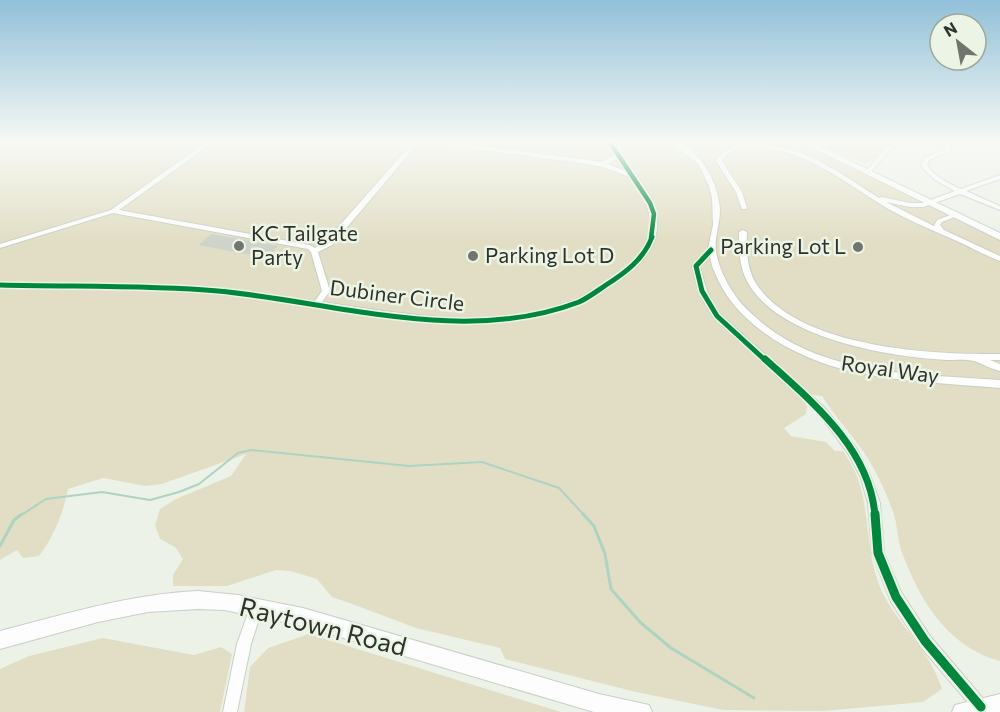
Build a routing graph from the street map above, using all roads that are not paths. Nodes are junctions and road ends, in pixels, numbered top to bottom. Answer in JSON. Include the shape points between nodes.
{"nodes":[{"id":1,"x":165,"y":174,"type":"edge"},
{"id":2,"x":388,"y":174,"type":"edge"},
{"id":3,"x":628,"y":174,"type":"edge"},
{"id":4,"x":633,"y":174,"type":"edge"},
{"id":5,"x":707,"y":174,"type":"edge"},
{"id":6,"x":717,"y":174,"type":"edge"},
{"id":7,"x":728,"y":174,"type":"edge"},
{"id":8,"x":836,"y":174,"type":"edge"},
{"id":9,"x":873,"y":174,"type":"edge"},
{"id":10,"x":932,"y":174,"type":"edge"},
{"id":11,"x":635,"y":177,"type":"junction"},
{"id":12,"x":1000,"y":177,"type":"edge"},
{"id":13,"x":715,"y":187,"type":"junction"},
{"id":14,"x":963,"y":191,"type":"junction"},
{"id":15,"x":872,"y":196,"type":"junction"},
{"id":16,"x":931,"y":203,"type":"junction"},
{"id":17,"x":744,"y":208,"type":"dead end"},
{"id":18,"x":1000,"y":208,"type":"edge"},
{"id":19,"x":113,"y":211,"type":"junction"},
{"id":20,"x":955,"y":215,"type":"junction"},
{"id":21,"x":941,"y":231,"type":"junction"},
{"id":22,"x":743,"y":232,"type":"dead end"},
{"id":23,"x":1000,"y":237,"type":"edge"},
{"id":24,"x":0,"y":246,"type":"edge"},
{"id":25,"x":711,"y":250,"type":"junction"},
{"id":26,"x":314,"y":251,"type":"junction"},
{"id":27,"x":1000,"y":259,"type":"edge"},
{"id":28,"x":0,"y":285,"type":"edge"},
{"id":29,"x":318,"y":302,"type":"junction"},
{"id":30,"x":1000,"y":357,"type":"edge"},
{"id":31,"x":975,"y":358,"type":"junction"},
{"id":32,"x":1000,"y":368,"type":"edge"},
{"id":33,"x":1000,"y":384,"type":"edge"},
{"id":34,"x":257,"y":607,"type":"junction"},
{"id":35,"x":0,"y":640,"type":"edge"},
{"id":36,"x":991,"y":705,"type":"edge"},
{"id":37,"x":230,"y":712,"type":"edge"},
{"id":38,"x":642,"y":712,"type":"edge"},
{"id":39,"x":962,"y":712,"type":"edge"}],
"edges":[{"from":1,"to":19,"type":"street"},
{"from":2,"to":26,"type":"street","via":[[329,243]]},
{"from":3,"to":11,"type":"street"},
{"from":4,"to":11,"type":"street","name":"Dubiner Circle"},
{"from":5,"to":13,"type":"street"},
{"from":6,"to":13,"type":"street","name":"Royal Way"},
{"from":7,"to":17,"type":"street"},
{"from":8,"to":15,"type":"street"},
{"from":9,"to":16,"type":"main road"},
{"from":10,"to":14,"type":"street"},
{"from":11,"to":29,"type":"street","name":"Dubiner Circle","via":[[653,211],[650,241],[642,256],[619,278],[579,301],[527,316],[467,322]]},
{"from":12,"to":14,"type":"street"},
{"from":13,"to":25,"type":"street","name":"Royal Way","via":[[718,205]]},
{"from":14,"to":16,"type":"street"},
{"from":14,"to":18,"type":"street"},
{"from":15,"to":16,"type":"street","via":[[910,205]]},
{"from":15,"to":21,"type":"street"},
{"from":16,"to":20,"type":"main road"},
{"from":19,"to":24,"type":"street"},
{"from":19,"to":26,"type":"street","via":[[310,247]]},
{"from":20,"to":21,"type":"street","via":[[939,221]]},
{"from":20,"to":23,"type":"main road"},
{"from":21,"to":27,"type":"street"},
{"from":22,"to":31,"type":"street","via":[[744,258],[755,288],[771,306],[796,322],[856,343]]},
{"from":25,"to":33,"type":"street","name":"Royal Way","via":[[724,285],[736,303],[751,319],[798,349],[853,369]]},
{"from":25,"to":36,"type":"street","via":[[696,266],[707,303],[839,431],[866,478],[874,503],[878,553],[896,597],[920,635]]},
{"from":26,"to":29,"type":"street","via":[[326,291]]},
{"from":28,"to":29,"type":"street","name":"Dubiner Circle","via":[[220,291]]},
{"from":30,"to":31,"type":"street"},
{"from":31,"to":32,"type":"street"},
{"from":34,"to":35,"type":"main road","name":"Raytown Road","via":[[201,600],[159,602],[124,607]]},
{"from":34,"to":37,"type":"street","via":[[244,644]]},
{"from":34,"to":38,"type":"main road","name":"Raytown Road","via":[[600,704]]},
{"from":36,"to":39,"type":"main road"}]}
